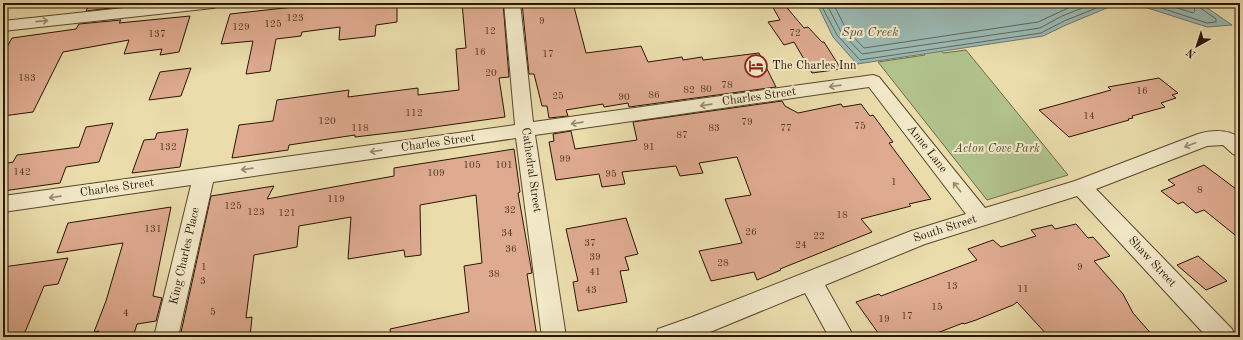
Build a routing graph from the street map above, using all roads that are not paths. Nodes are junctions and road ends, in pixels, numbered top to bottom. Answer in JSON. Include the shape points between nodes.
{"nodes":[{"id":1,"x":213,"y":3,"type":"edge"},
{"id":2,"x":512,"y":3,"type":"edge"},
{"id":3,"x":3,"y":26,"type":"edge"},
{"id":4,"x":873,"y":81,"type":"joint"},
{"id":5,"x":525,"y":130,"type":"junction"},
{"id":6,"x":1234,"y":144,"type":"edge"},
{"id":7,"x":204,"y":175,"type":"junction"},
{"id":8,"x":1081,"y":188,"type":"junction"},
{"id":9,"x":3,"y":204,"type":"edge"},
{"id":10,"x":981,"y":218,"type":"junction"},
{"id":11,"x":810,"y":280,"type":"junction"},
{"id":12,"x":166,"y":337,"type":"edge"},
{"id":13,"x":554,"y":337,"type":"edge"},
{"id":14,"x":667,"y":337,"type":"edge"},
{"id":15,"x":842,"y":337,"type":"edge"},
{"id":16,"x":1223,"y":337,"type":"edge"}],
"edges":[{"from":3,"to":1,"type":"street","one_way":true},
{"from":2,"to":5,"type":"street","name":"Cathedral Street"},
{"from":4,"to":5,"type":"street","name":"Charles Street","one_way":true},
{"from":10,"to":4,"type":"street","name":"Anne Lane","one_way":true},
{"from":5,"to":7,"type":"street","name":"Charles Street","one_way":true},
{"from":5,"to":13,"type":"street","name":"Cathedral Street"},
{"from":6,"to":8,"type":"street","name":"South Street","one_way":true,"via":[[1205,139]]},
{"from":7,"to":9,"type":"street","name":"Charles Street","one_way":true},
{"from":7,"to":12,"type":"street","name":"King Charles Place"},
{"from":8,"to":10,"type":"street","name":"South Street"},
{"from":8,"to":16,"type":"street","name":"Shaw Street"},
{"from":10,"to":11,"type":"street","name":"South Street","via":[[919,236]]},
{"from":11,"to":14,"type":"street","name":"South Street"},
{"from":11,"to":15,"type":"street"}]}
